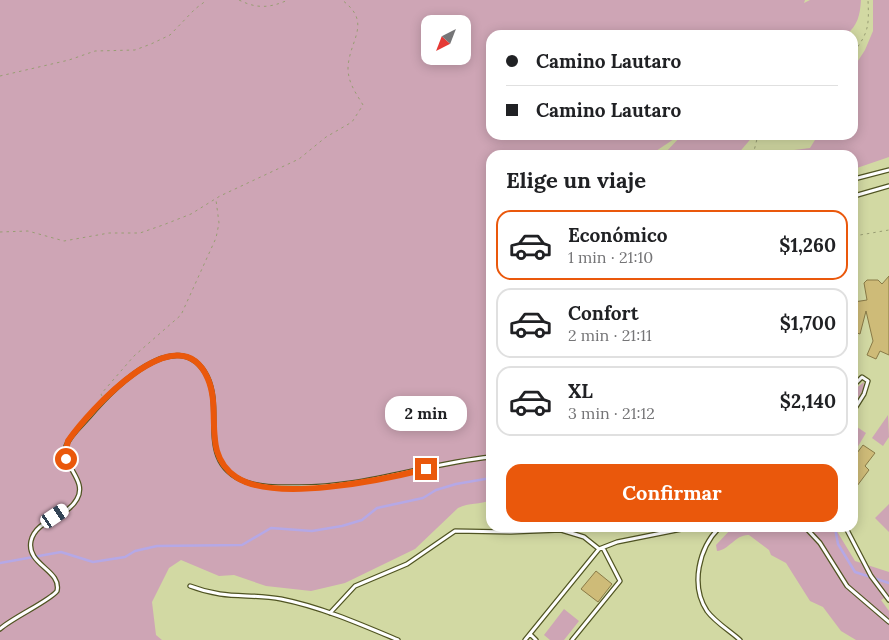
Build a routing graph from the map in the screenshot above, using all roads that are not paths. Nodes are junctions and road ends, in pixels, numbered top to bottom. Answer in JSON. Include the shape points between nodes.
{"nodes":[{"id":1,"x":889,"y":170,"type":"edge"},
{"id":2,"x":858,"y":178,"type":"edge"},
{"id":3,"x":889,"y":186,"type":"edge"},
{"id":4,"x":858,"y":195,"type":"edge"},
{"id":5,"x":858,"y":380,"type":"edge"},
{"id":6,"x":858,"y":404,"type":"edge"},
{"id":7,"x":486,"y":458,"type":"edge"},
{"id":8,"x":486,"y":531,"type":"edge"},
{"id":9,"x":568,"y":532,"type":"edge"},
{"id":10,"x":667,"y":532,"type":"edge"},
{"id":11,"x":716,"y":532,"type":"edge"},
{"id":12,"x":810,"y":532,"type":"edge"},
{"id":13,"x":848,"y":532,"type":"edge"},
{"id":14,"x":601,"y":549,"type":"junction"},
{"id":15,"x":190,"y":586,"type":"dead end"},
{"id":16,"x":889,"y":600,"type":"edge"},
{"id":17,"x":330,"y":613,"type":"junction"},
{"id":18,"x":889,"y":622,"type":"edge"},
{"id":19,"x":0,"y":629,"type":"edge"},
{"id":20,"x":530,"y":634,"type":"junction"},
{"id":21,"x":398,"y":640,"type":"edge"},
{"id":22,"x":525,"y":640,"type":"edge"},
{"id":23,"x":536,"y":640,"type":"edge"},
{"id":24,"x":572,"y":640,"type":"edge"},
{"id":25,"x":740,"y":640,"type":"edge"}],
"edges":[{"from":1,"to":2,"type":"lane"},
{"from":3,"to":4,"type":"lane"},
{"from":5,"to":6,"type":"lane","via":[[861,377],[868,380]]},
{"from":7,"to":19,"type":"lane","via":[[343,486],[257,485],[234,475],[215,451],[213,404],[204,371],[191,360],[175,356],[157,360],[129,376],[103,400],[67,446],[66,459],[79,487],[77,499],[38,529],[31,541],[32,556],[56,579],[57,591]]},
{"from":8,"to":17,"type":"lane","via":[[456,530],[407,564],[355,586]]},
{"from":9,"to":14,"type":"lane","via":[[584,537]]},
{"from":10,"to":14,"type":"lane","via":[[617,542]]},
{"from":11,"to":25,"type":"lane","via":[[701,556],[700,590],[707,611]]},
{"from":12,"to":18,"type":"lane","via":[[847,586]]},
{"from":13,"to":16,"type":"lane","via":[[871,576]]},
{"from":14,"to":20,"type":"lane"},
{"from":14,"to":24,"type":"lane","via":[[620,582]]},
{"from":15,"to":17,"type":"lane","via":[[222,596],[278,599]]},
{"from":17,"to":21,"type":"lane"},
{"from":20,"to":22,"type":"lane"},
{"from":20,"to":23,"type":"lane"}]}
